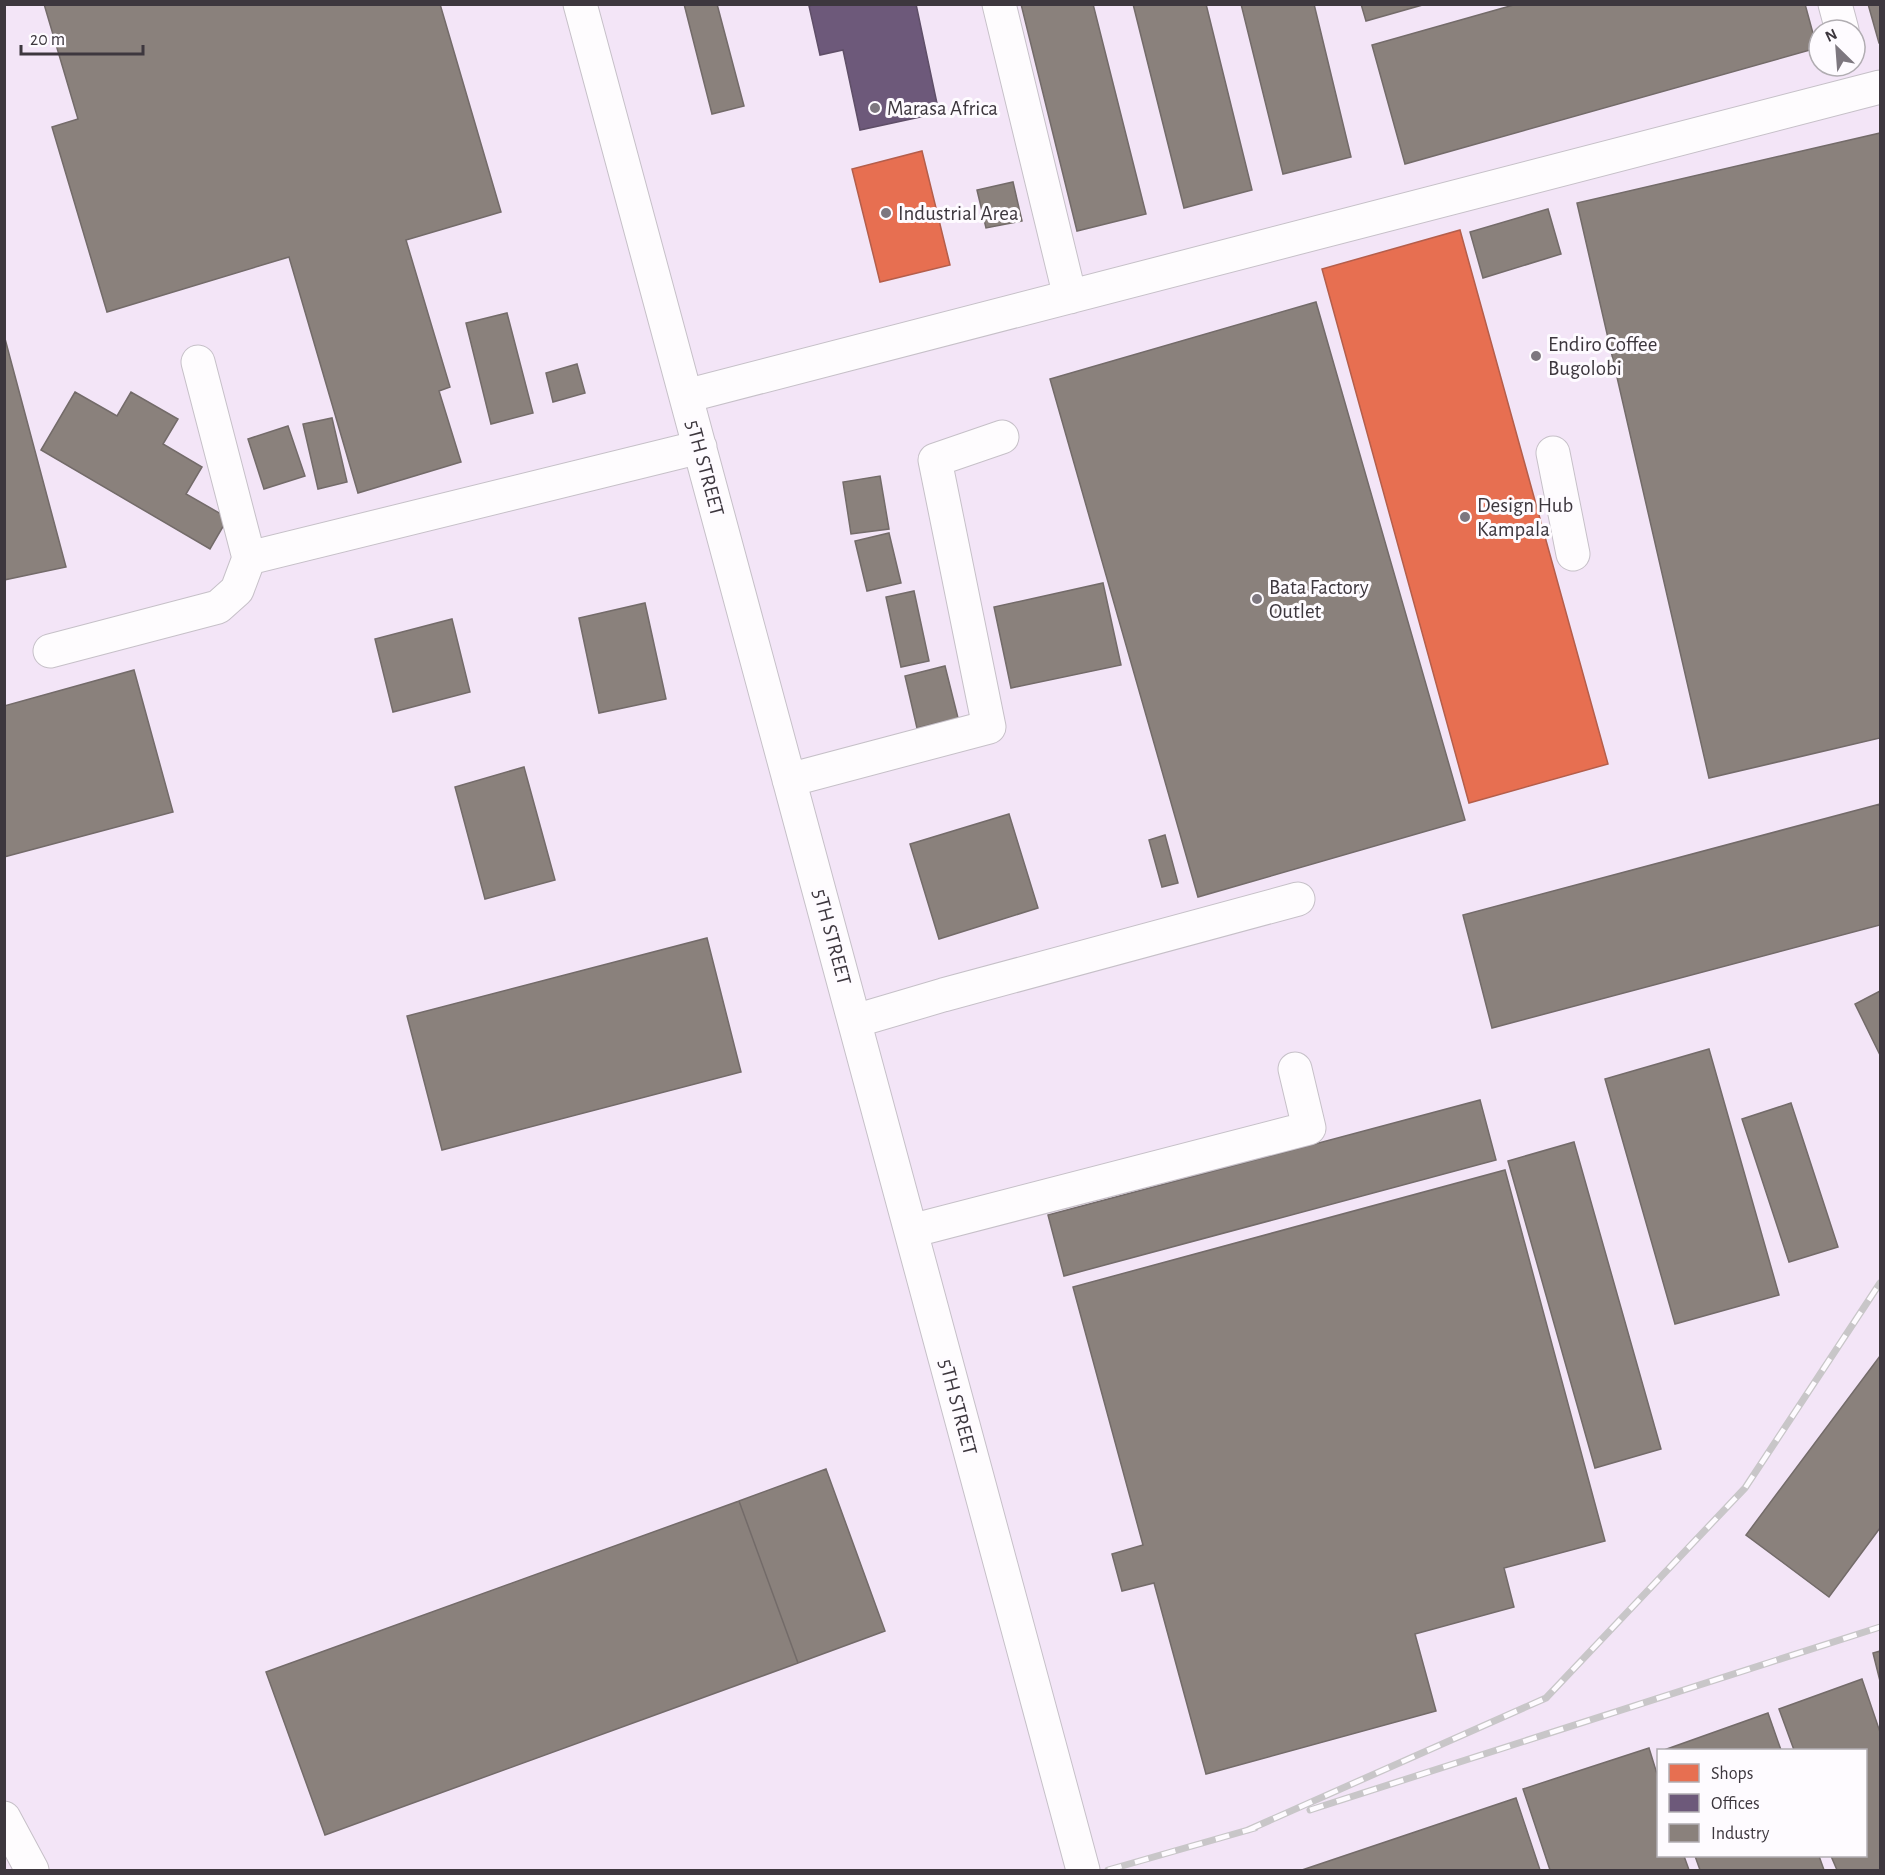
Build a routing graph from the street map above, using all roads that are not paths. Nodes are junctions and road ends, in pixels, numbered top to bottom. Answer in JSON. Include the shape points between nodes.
{"nodes":[{"id":1,"x":580,"y":4,"type":"edge"},
{"id":2,"x":999,"y":4,"type":"edge"},
{"id":3,"x":1864,"y":82,"type":"edge"},
{"id":4,"x":1070,"y":297,"type":"junction"},
{"id":5,"x":198,"y":362,"type":"dead end"},
{"id":6,"x":686,"y":396,"type":"junction"},
{"id":7,"x":1002,"y":436,"type":"dead end"},
{"id":8,"x":700,"y":447,"type":"junction"},
{"id":9,"x":1553,"y":453,"type":"dead end"},
{"id":10,"x":1572,"y":555,"type":"dead end"},
{"id":11,"x":249,"y":558,"type":"junction"},
{"id":12,"x":50,"y":651,"type":"dead end"},
{"id":13,"x":789,"y":780,"type":"junction"},
{"id":14,"x":1298,"y":899,"type":"dead end"},
{"id":15,"x":855,"y":1022,"type":"junction"},
{"id":16,"x":1295,"y":1069,"type":"dead end"},
{"id":17,"x":911,"y":1231,"type":"junction"},
{"id":18,"x":4,"y":1818,"type":"edge"},
{"id":19,"x":1078,"y":1869,"type":"edge"},
{"id":20,"x":32,"y":1870,"type":"edge"}],
"edges":[{"from":1,"to":6,"type":"street","name":"5TH STREET"},
{"from":2,"to":4,"type":"street"},
{"from":3,"to":4,"type":"street"},
{"from":4,"to":6,"type":"street"},
{"from":5,"to":11,"type":"street"},
{"from":6,"to":8,"type":"street","name":"5TH STREET"},
{"from":7,"to":13,"type":"street","via":[[936,459],[989,727]]},
{"from":8,"to":11,"type":"street"},
{"from":8,"to":13,"type":"street","name":"5TH STREET"},
{"from":9,"to":10,"type":"street"},
{"from":11,"to":12,"type":"street","via":[[237,590],[218,607]]},
{"from":13,"to":15,"type":"street","name":"5TH STREET"},
{"from":14,"to":15,"type":"street"},
{"from":15,"to":17,"type":"street","name":"5TH STREET"},
{"from":16,"to":17,"type":"street","via":[[1309,1128]]},
{"from":17,"to":19,"type":"street","name":"5TH STREET"},
{"from":18,"to":20,"type":"street"}]}
